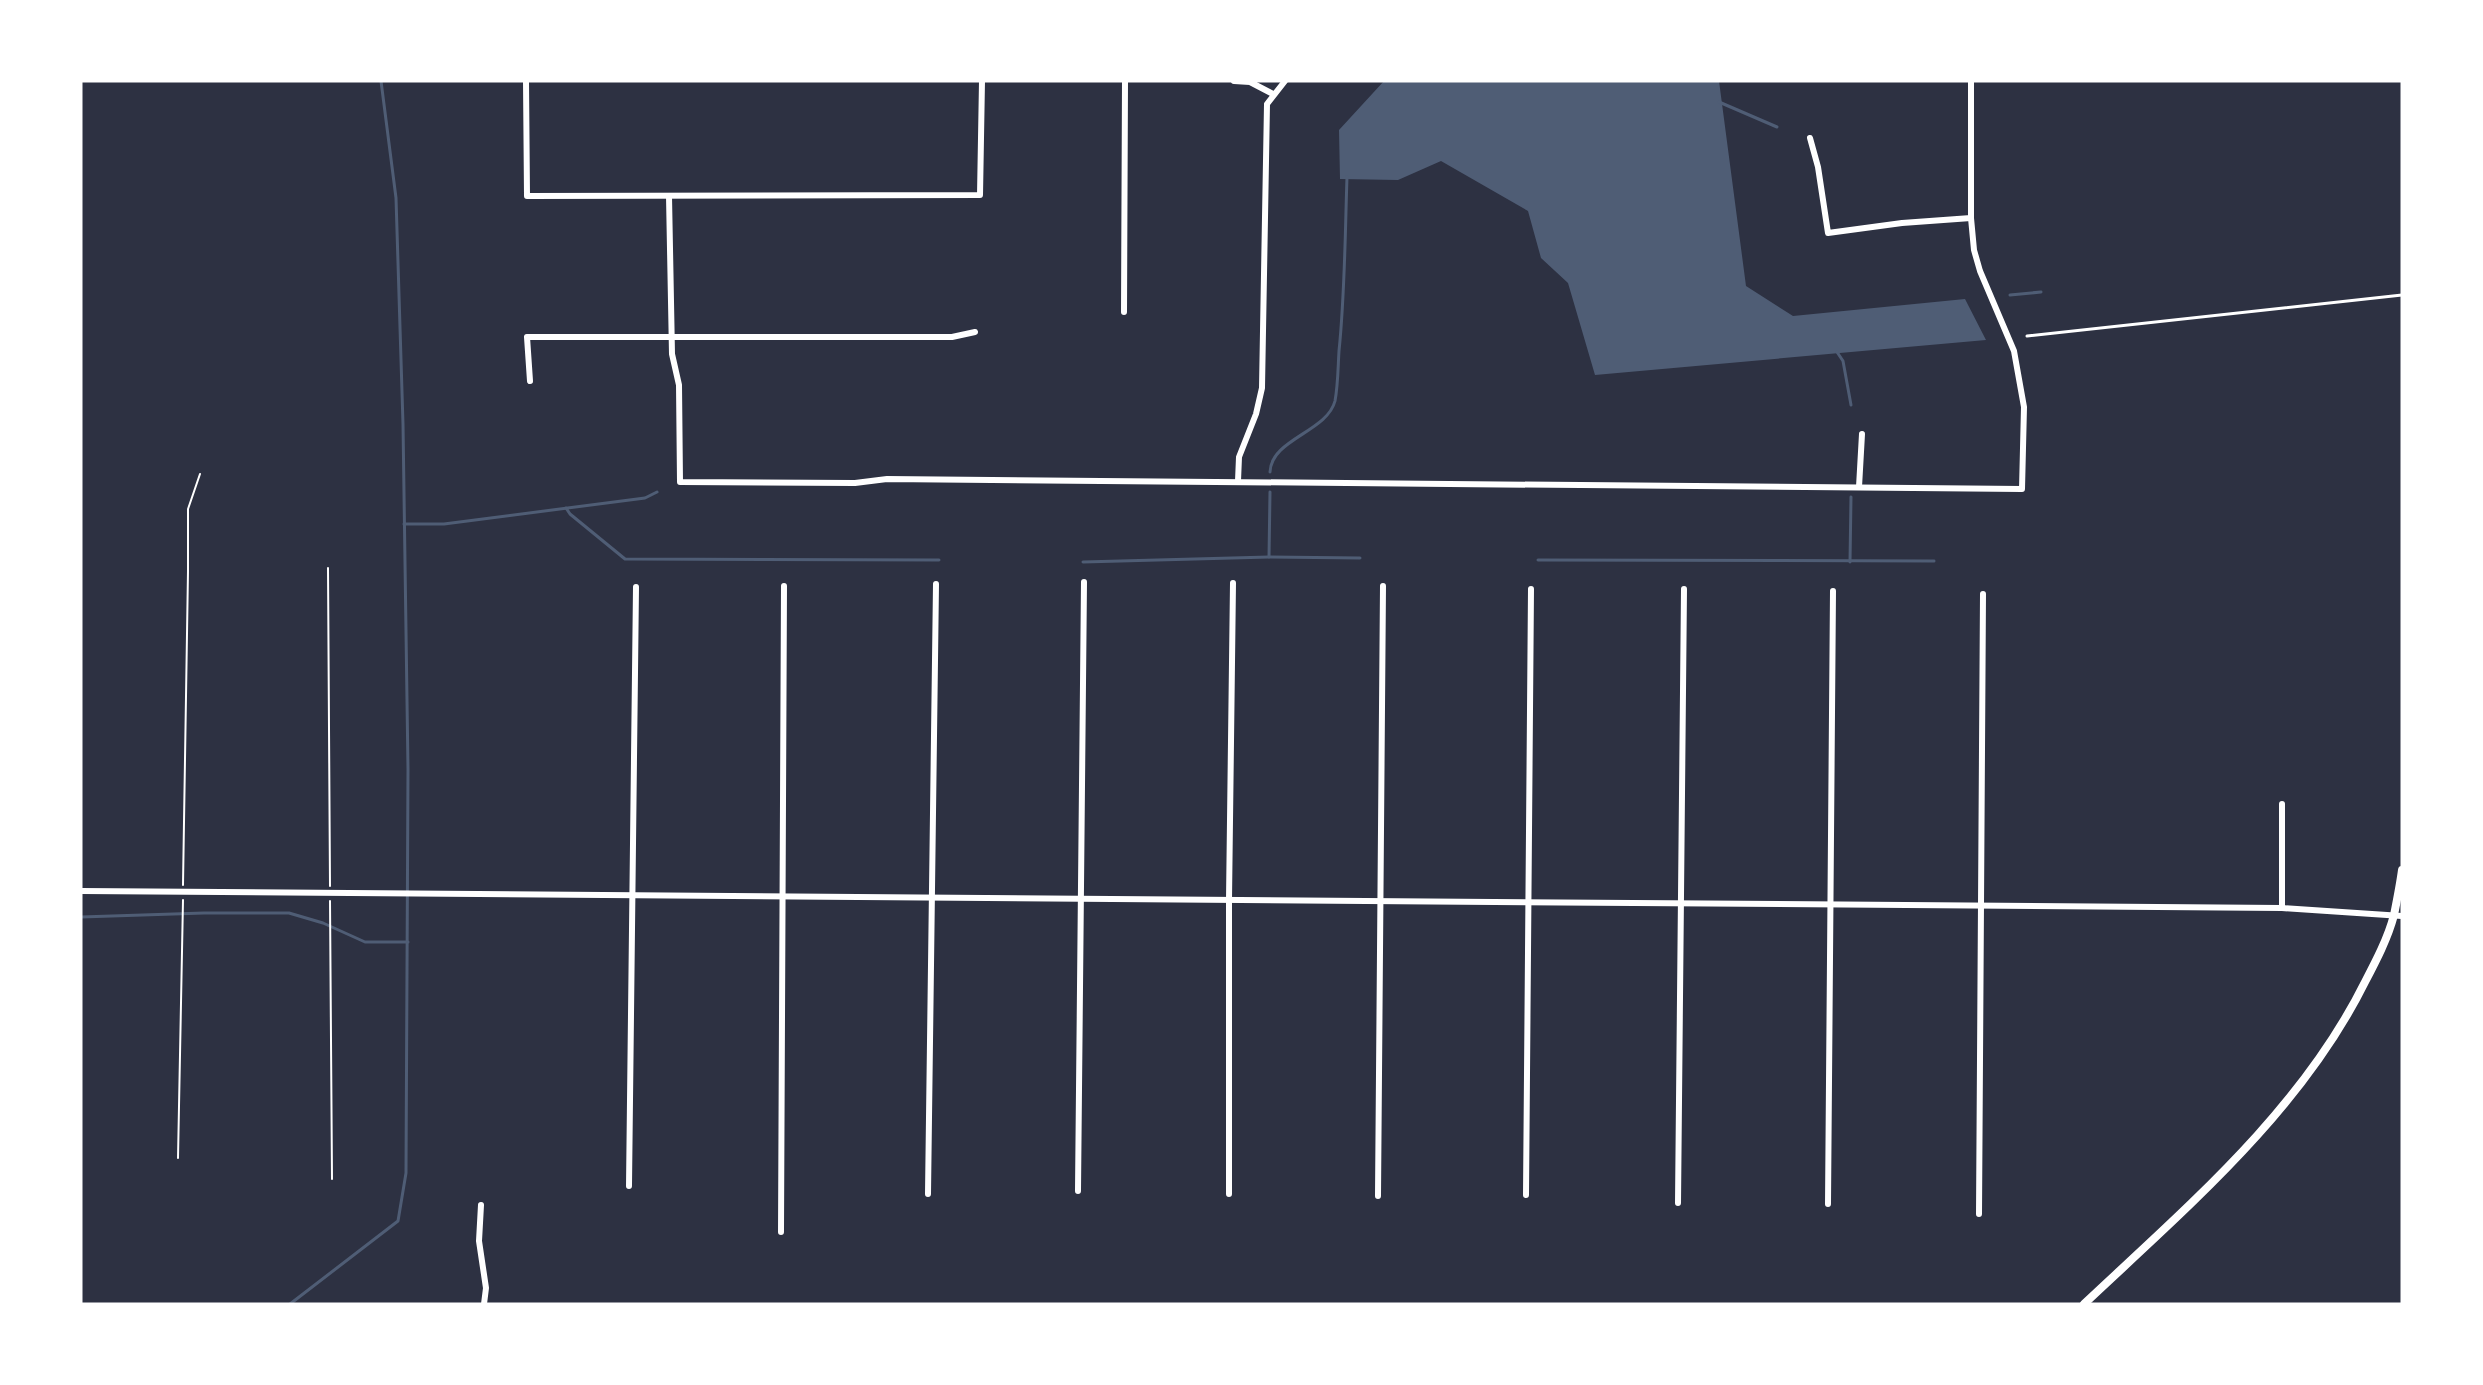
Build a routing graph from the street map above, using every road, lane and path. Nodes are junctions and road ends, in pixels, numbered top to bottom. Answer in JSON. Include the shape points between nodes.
{"nodes":[{"id":1,"x":526,"y":81,"type":"edge"},
{"id":2,"x":982,"y":81,"type":"edge"},
{"id":3,"x":1125,"y":81,"type":"edge"},
{"id":4,"x":1234,"y":81,"type":"edge"},
{"id":5,"x":1285,"y":81,"type":"edge"},
{"id":6,"x":1971,"y":81,"type":"edge"},
{"id":7,"x":1273,"y":94,"type":"junction"},
{"id":8,"x":1810,"y":138,"type":"dead end"},
{"id":9,"x":669,"y":196,"type":"junction"},
{"id":10,"x":1971,"y":218,"type":"junction"},
{"id":11,"x":2402,"y":295,"type":"edge"},
{"id":12,"x":1124,"y":312,"type":"dead end"},
{"id":13,"x":975,"y":332,"type":"dead end"},
{"id":14,"x":671,"y":335,"type":"junction"},
{"id":15,"x":2028,"y":336,"type":"dead end"},
{"id":16,"x":530,"y":381,"type":"dead end"},
{"id":17,"x":1863,"y":434,"type":"dead end"},
{"id":18,"x":200,"y":474,"type":"dead end"},
{"id":19,"x":1238,"y":481,"type":"junction"},
{"id":20,"x":1859,"y":487,"type":"junction"},
{"id":21,"x":328,"y":568,"type":"dead end"},
{"id":22,"x":1084,"y":582,"type":"dead end"},
{"id":23,"x":1233,"y":583,"type":"dead end"},
{"id":24,"x":936,"y":584,"type":"dead end"},
{"id":25,"x":784,"y":586,"type":"dead end"},
{"id":26,"x":1383,"y":586,"type":"dead end"},
{"id":27,"x":636,"y":587,"type":"dead end"},
{"id":28,"x":1531,"y":589,"type":"dead end"},
{"id":29,"x":1684,"y":589,"type":"dead end"},
{"id":30,"x":1833,"y":591,"type":"dead end"},
{"id":31,"x":1983,"y":594,"type":"dead end"},
{"id":32,"x":2282,"y":804,"type":"dead end"},
{"id":33,"x":2402,"y":870,"type":"edge"},
{"id":34,"x":81,"y":891,"type":"edge"},
{"id":35,"x":183,"y":891,"type":"junction"},
{"id":36,"x":330,"y":893,"type":"junction"},
{"id":37,"x":632,"y":896,"type":"junction"},
{"id":38,"x":782,"y":897,"type":"junction"},
{"id":39,"x":933,"y":898,"type":"junction"},
{"id":40,"x":1081,"y":899,"type":"junction"},
{"id":41,"x":1229,"y":900,"type":"junction"},
{"id":42,"x":1380,"y":902,"type":"junction"},
{"id":43,"x":1527,"y":903,"type":"junction"},
{"id":44,"x":1681,"y":904,"type":"junction"},
{"id":45,"x":1830,"y":905,"type":"junction"},
{"id":46,"x":1981,"y":906,"type":"junction"},
{"id":47,"x":2282,"y":908,"type":"junction"},
{"id":48,"x":2398,"y":916,"type":"edge"},
{"id":49,"x":178,"y":1158,"type":"dead end"},
{"id":50,"x":332,"y":1179,"type":"dead end"},
{"id":51,"x":629,"y":1186,"type":"dead end"},
{"id":52,"x":1078,"y":1191,"type":"dead end"},
{"id":53,"x":928,"y":1194,"type":"dead end"},
{"id":54,"x":1230,"y":1194,"type":"dead end"},
{"id":55,"x":1526,"y":1195,"type":"dead end"},
{"id":56,"x":1378,"y":1196,"type":"dead end"},
{"id":57,"x":1678,"y":1203,"type":"dead end"},
{"id":58,"x":1828,"y":1204,"type":"dead end"},
{"id":59,"x":481,"y":1205,"type":"dead end"},
{"id":60,"x":1979,"y":1214,"type":"dead end"},
{"id":61,"x":781,"y":1233,"type":"dead end"},
{"id":62,"x":484,"y":1304,"type":"edge"},
{"id":63,"x":2084,"y":1304,"type":"edge"}],
"edges":[{"from":1,"to":9,"type":"street","via":[[527,196]]},
{"from":2,"to":9,"type":"street","via":[[980,195]]},
{"from":3,"to":12,"type":"street"},
{"from":4,"to":7,"type":"street","via":[[1251,82]]},
{"from":5,"to":7,"type":"street"},
{"from":6,"to":10,"type":"street"},
{"from":7,"to":19,"type":"street","via":[[1267,104],[1265,122],[1262,388],[1239,457]]},
{"from":8,"to":10,"type":"street","via":[[1828,232]]},
{"from":9,"to":14,"type":"street"},
{"from":10,"to":20,"type":"street","via":[[1980,271],[2014,351],[2021,386],[2022,489]]},
{"from":11,"to":15,"type":"lane"},
{"from":13,"to":14,"type":"street","via":[[952,337]]},
{"from":14,"to":16,"type":"street","via":[[527,337]]},
{"from":14,"to":19,"type":"street","via":[[679,385],[680,482]]},
{"from":17,"to":20,"type":"street"},
{"from":18,"to":35,"type":"path","via":[[188,509],[187,528]]},
{"from":19,"to":20,"type":"street"},
{"from":21,"to":36,"type":"path"},
{"from":22,"to":40,"type":"street"},
{"from":23,"to":41,"type":"street"},
{"from":24,"to":39,"type":"street"},
{"from":25,"to":38,"type":"street"},
{"from":26,"to":42,"type":"street"},
{"from":27,"to":37,"type":"street"},
{"from":28,"to":43,"type":"street"},
{"from":29,"to":44,"type":"street"},
{"from":30,"to":45,"type":"street"},
{"from":31,"to":46,"type":"street"},
{"from":32,"to":47,"type":"street"},
{"from":33,"to":48,"type":"main road"},
{"from":34,"to":35,"type":"street"},
{"from":35,"to":36,"type":"street"},
{"from":35,"to":49,"type":"path"},
{"from":36,"to":37,"type":"street"},
{"from":36,"to":50,"type":"path"},
{"from":37,"to":38,"type":"street"},
{"from":37,"to":51,"type":"street"},
{"from":38,"to":39,"type":"street"},
{"from":38,"to":61,"type":"street"},
{"from":39,"to":40,"type":"street"},
{"from":39,"to":53,"type":"street"},
{"from":40,"to":41,"type":"street"},
{"from":40,"to":52,"type":"street"},
{"from":41,"to":42,"type":"street"},
{"from":41,"to":54,"type":"street"},
{"from":42,"to":43,"type":"street"},
{"from":42,"to":56,"type":"street"},
{"from":43,"to":44,"type":"street"},
{"from":43,"to":55,"type":"street"},
{"from":44,"to":45,"type":"street"},
{"from":44,"to":57,"type":"street"},
{"from":45,"to":46,"type":"street"},
{"from":45,"to":58,"type":"street"},
{"from":46,"to":47,"type":"street"},
{"from":46,"to":60,"type":"street"},
{"from":47,"to":48,"type":"street"},
{"from":48,"to":63,"type":"main road","via":[[2352,1008],[2294,1092],[2241,1154]]},
{"from":59,"to":62,"type":"street","via":[[479,1241],[486,1288]]}]}
